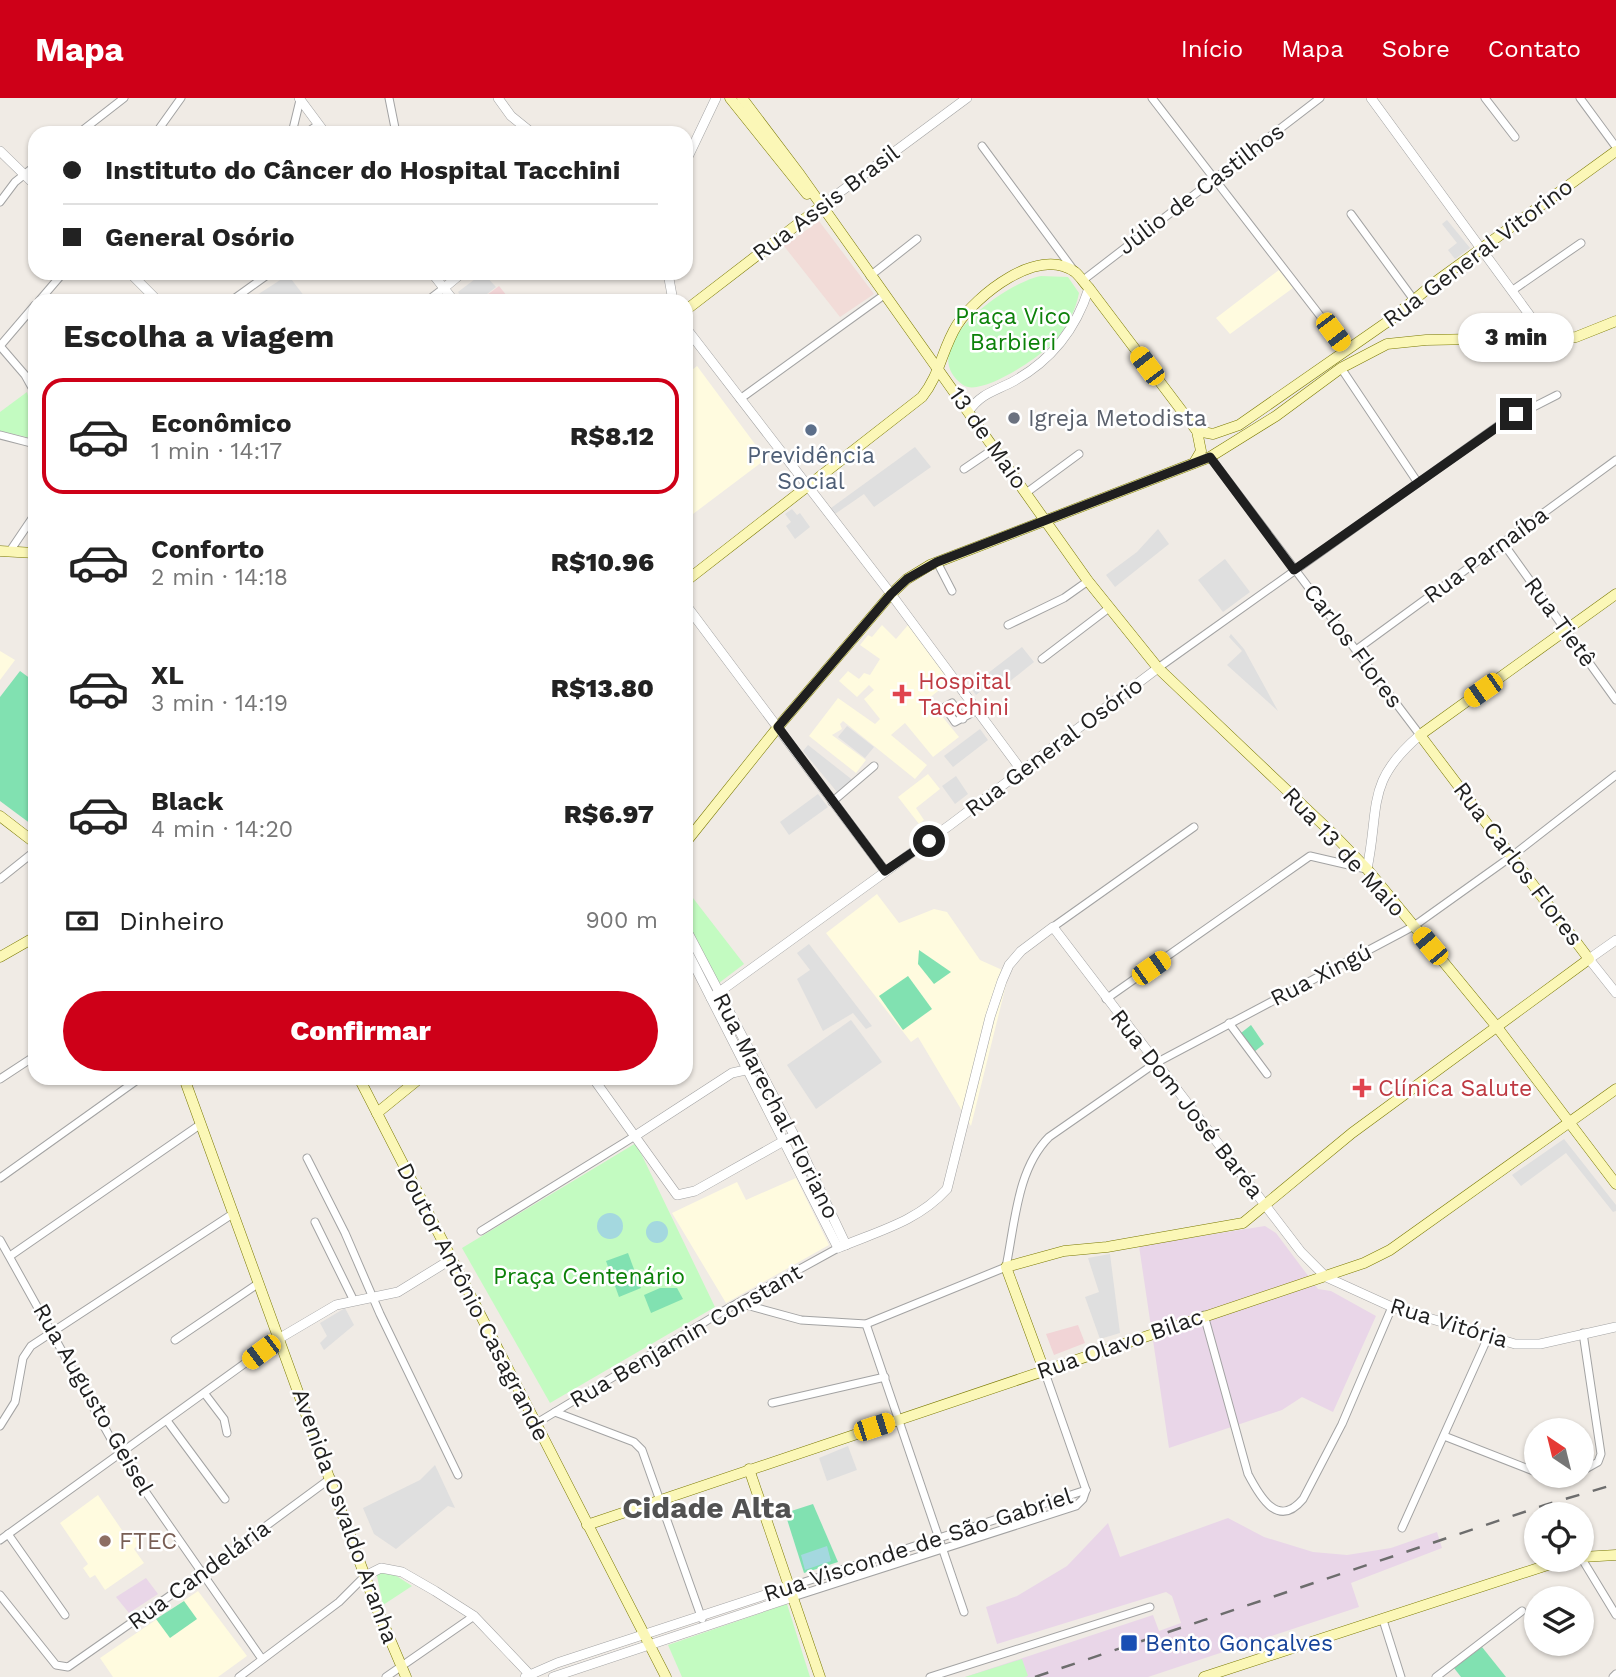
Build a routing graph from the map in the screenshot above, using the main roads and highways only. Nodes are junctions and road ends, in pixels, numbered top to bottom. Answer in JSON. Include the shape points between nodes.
{"nodes":[{"id":1,"x":730,"y":98,"type":"edge"},
{"id":2,"x":736,"y":98,"type":"edge"},
{"id":3,"x":742,"y":98,"type":"edge"},
{"id":4,"x":755,"y":118,"type":"junction"},
{"id":5,"x":1616,"y":149,"type":"edge"},
{"id":6,"x":820,"y":206,"type":"junction"},
{"id":7,"x":693,"y":305,"type":"edge"},
{"id":8,"x":1616,"y":321,"type":"edge"},
{"id":9,"x":940,"y":369,"type":"junction"},
{"id":10,"x":954,"y":391,"type":"junction"},
{"id":11,"x":922,"y":397,"type":"junction"},
{"id":12,"x":1196,"y":431,"type":"junction"},
{"id":13,"x":1191,"y":465,"type":"junction"},
{"id":14,"x":1046,"y":519,"type":"junction"},
{"id":15,"x":5,"y":551,"type":"edge"},
{"id":16,"x":28,"y":553,"type":"edge"},
{"id":17,"x":693,"y":574,"type":"edge"},
{"id":18,"x":1616,"y":594,"type":"edge"},
{"id":19,"x":1158,"y":668,"type":"joint"},
{"id":20,"x":0,"y":816,"type":"edge"},
{"id":21,"x":693,"y":833,"type":"edge"},
{"id":22,"x":28,"y":838,"type":"edge"},
{"id":23,"x":28,"y":941,"type":"edge"},
{"id":24,"x":0,"y":957,"type":"edge"},
{"id":25,"x":1497,"y":1027,"type":"junction"},
{"id":26,"x":187,"y":1085,"type":"edge"},
{"id":27,"x":363,"y":1085,"type":"edge"},
{"id":28,"x":411,"y":1085,"type":"edge"},
{"id":29,"x":1616,"y":1089,"type":"edge"},
{"id":30,"x":377,"y":1113,"type":"junction"},
{"id":31,"x":1569,"y":1123,"type":"junction"},
{"id":32,"x":1616,"y":1184,"type":"edge"},
{"id":33,"x":1044,"y":1370,"type":"junction"},
{"id":34,"x":749,"y":1468,"type":"junction"},
{"id":35,"x":587,"y":1525,"type":"junction"},
{"id":36,"x":1615,"y":1556,"type":"edge"},
{"id":37,"x":1594,"y":1557,"type":"edge"},
{"id":38,"x":1527,"y":1572,"type":"edge"},
{"id":39,"x":818,"y":1676,"type":"edge"},
{"id":40,"x":406,"y":1677,"type":"edge"},
{"id":41,"x":666,"y":1677,"type":"edge"},
{"id":42,"x":1204,"y":1677,"type":"edge"}],
"edges":[{"from":1,"to":6,"type":"main road","name":"13 de Maio"},
{"from":2,"to":4,"type":"main road"},
{"from":3,"to":4,"type":"main road","name":"13 de Maio"},
{"from":4,"to":6,"type":"main road","name":"13 de Maio"},
{"from":5,"to":12,"type":"main road","name":"Rua General Vitorino","via":[[1239,425],[1213,435]]},
{"from":6,"to":7,"type":"main road","name":"Rua Assis Brasil"},
{"from":6,"to":9,"type":"main road","name":"13 de Maio"},
{"from":8,"to":13,"type":"main road","via":[[1576,337],[1387,344],[1341,368],[1276,416]]},
{"from":9,"to":10,"type":"main road","name":"13 de Maio"},
{"from":9,"to":11,"type":"main road"},
{"from":9,"to":12,"type":"main road","via":[[959,323],[976,302],[1002,281],[1038,267],[1065,268],[1082,280]]},
{"from":10,"to":11,"type":"main road","via":[[942,388]]},
{"from":10,"to":14,"type":"main road","name":"13 de Maio"},
{"from":11,"to":17,"type":"main road"},
{"from":12,"to":13,"type":"main road","via":[[1201,452]]},
{"from":13,"to":14,"type":"main road"},
{"from":14,"to":19,"type":"main road","name":"13 de Maio"},
{"from":14,"to":21,"type":"main road","via":[[937,562],[907,579]]},
{"from":15,"to":16,"type":"main road"},
{"from":18,"to":25,"type":"main road","name":"Rua Carlos Flores","via":[[1420,735],[1589,959]]},
{"from":19,"to":25,"type":"main road","name":"Rua 13 de Maio","via":[[1367,869]]},
{"from":20,"to":22,"type":"main road"},
{"from":23,"to":24,"type":"main road"},
{"from":25,"to":31,"type":"main road","name":"Rua 13 de Maio"},
{"from":25,"to":33,"type":"main road","via":[[1342,1140],[1243,1223],[1064,1251],[1006,1266]]},
{"from":26,"to":40,"type":"main road","name":"Avenida Osvaldo Aranha"},
{"from":27,"to":30,"type":"main road","name":"Doutor Antônio Casagrande"},
{"from":28,"to":30,"type":"main road"},
{"from":29,"to":31,"type":"main road","name":"Rua Olavo Bilac"},
{"from":30,"to":35,"type":"main road","name":"Doutor Antônio Casagrande"},
{"from":31,"to":32,"type":"main road","name":"Rua 13 de Maio"},
{"from":31,"to":33,"type":"main road","name":"Rua Olavo Bilac","via":[[1390,1250],[1326,1277]]},
{"from":33,"to":34,"type":"main road","name":"Rua Olavo Bilac"},
{"from":34,"to":35,"type":"main road","name":"Rua Olavo Bilac"},
{"from":34,"to":39,"type":"main road"},
{"from":35,"to":41,"type":"main road","name":"Doutor Antônio Casagrande"},
{"from":36,"to":37,"type":"main road"},
{"from":38,"to":42,"type":"main road"}]}
